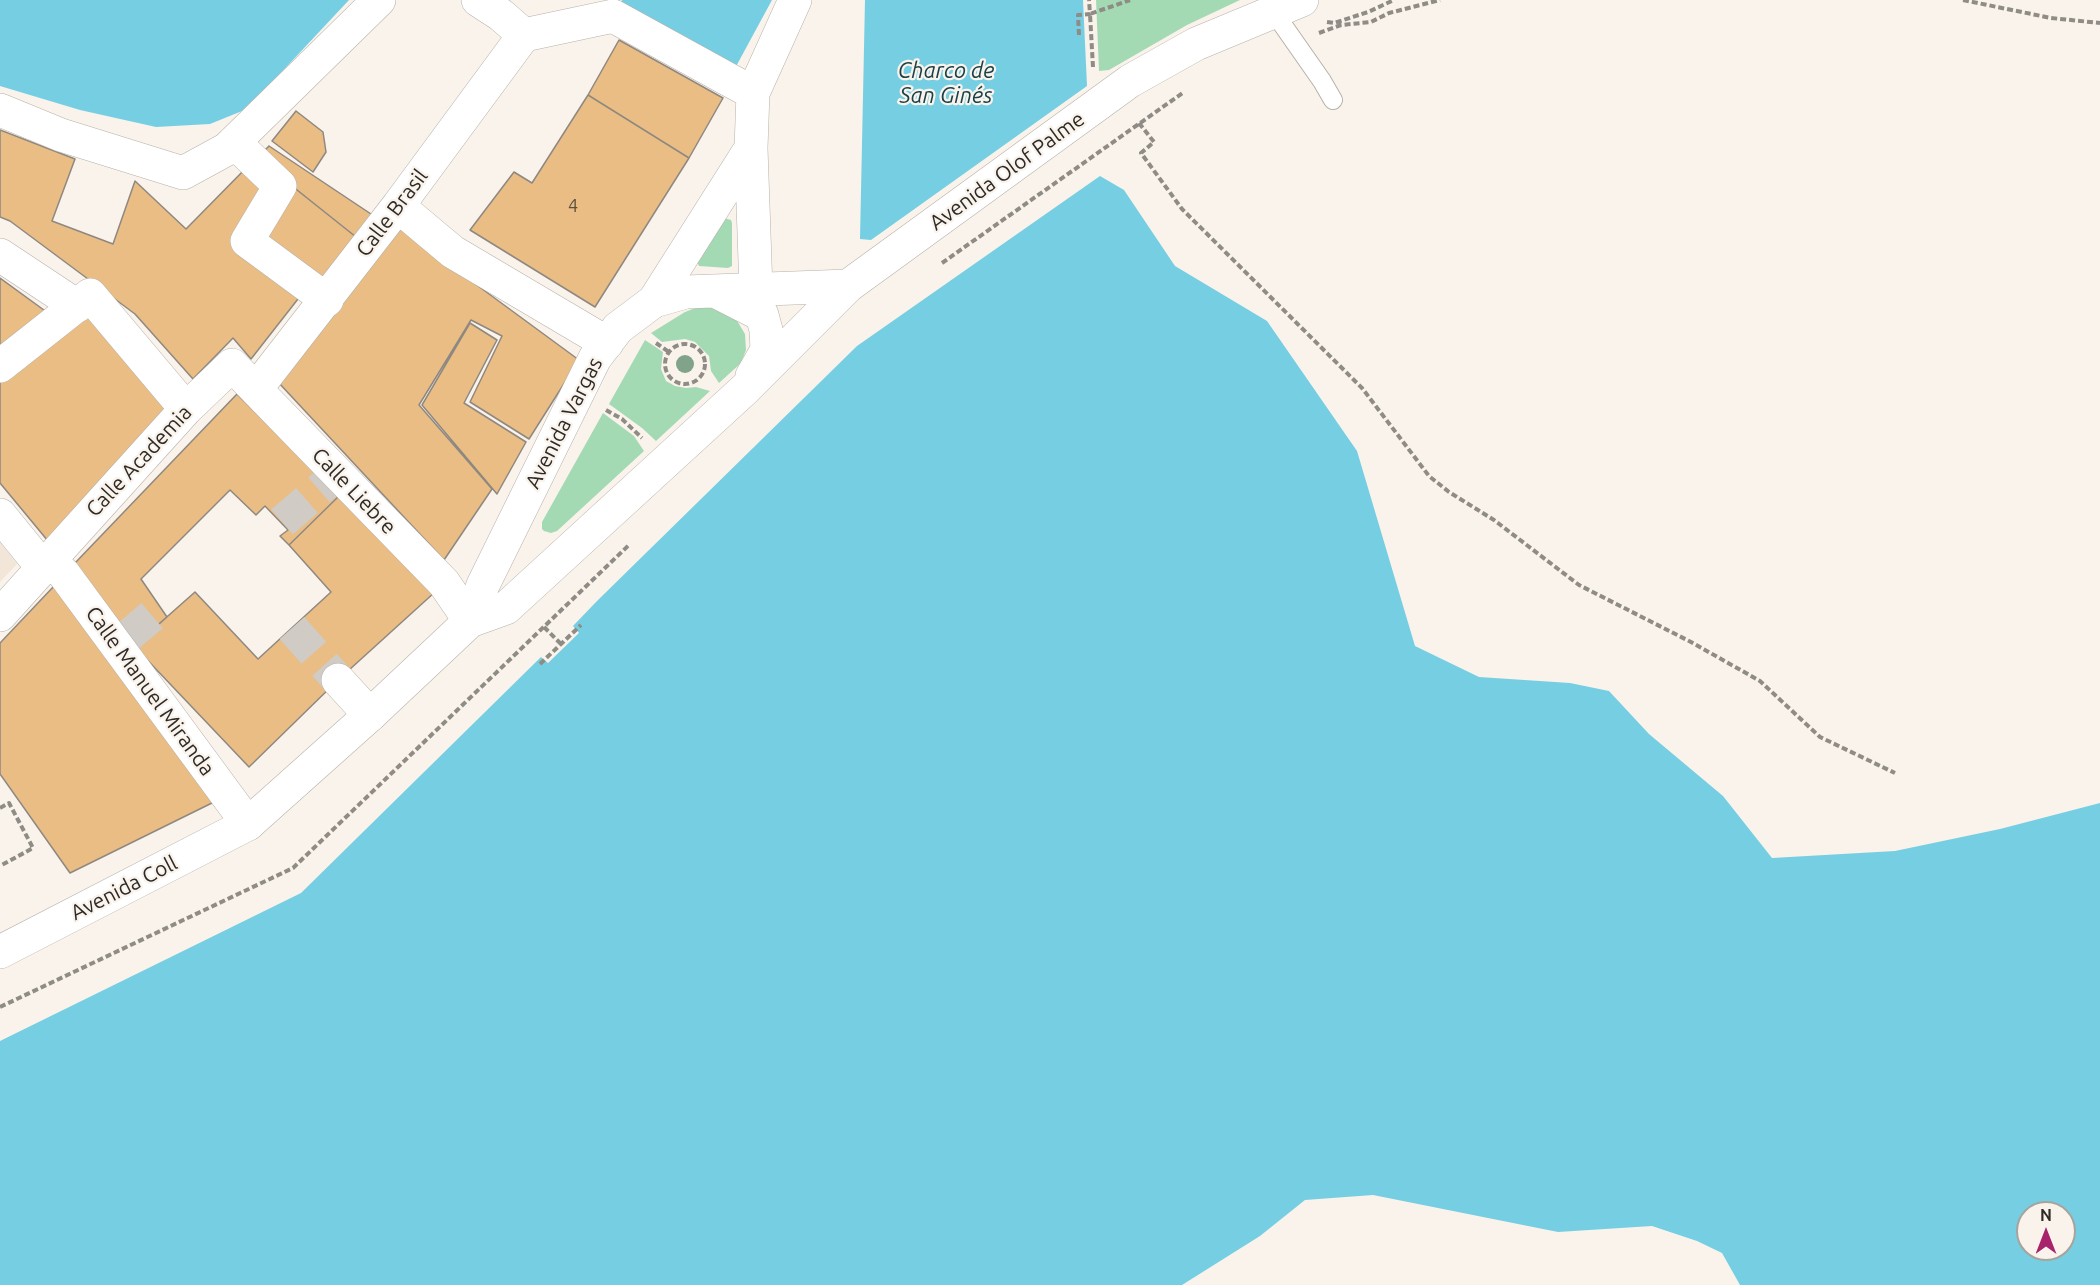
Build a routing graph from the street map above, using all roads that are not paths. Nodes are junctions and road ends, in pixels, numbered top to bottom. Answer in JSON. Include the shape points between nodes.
{"nodes":[{"id":1,"x":379,"y":0,"type":"edge"},
{"id":2,"x":795,"y":0,"type":"edge"},
{"id":3,"x":1288,"y":5,"type":"edge"},
{"id":4,"x":615,"y":8,"type":"edge"},
{"id":5,"x":503,"y":12,"type":"edge"},
{"id":6,"x":753,"y":93,"type":"junction"},
{"id":7,"x":1333,"y":100,"type":"dead end"},
{"id":8,"x":0,"y":110,"type":"edge"},
{"id":9,"x":234,"y":142,"type":"junction"},
{"id":10,"x":751,"y":148,"type":"junction"},
{"id":11,"x":398,"y":206,"type":"junction"},
{"id":12,"x":0,"y":255,"type":"edge"},
{"id":13,"x":848,"y":286,"type":"junction"},
{"id":14,"x":756,"y":290,"type":"junction"},
{"id":15,"x":714,"y":291,"type":"junction"},
{"id":16,"x":327,"y":300,"type":"junction"},
{"id":17,"x":654,"y":301,"type":"junction"},
{"id":18,"x":77,"y":306,"type":"junction"},
{"id":19,"x":607,"y":343,"type":"junction"},
{"id":20,"x":232,"y":365,"type":"joint"},
{"id":21,"x":0,"y":366,"type":"edge"},
{"id":22,"x":256,"y":389,"type":"junction"},
{"id":23,"x":744,"y":390,"type":"junction"},
{"id":24,"x":186,"y":409,"type":"junction"},
{"id":25,"x":0,"y":515,"type":"edge"},
{"id":26,"x":500,"y":551,"type":"junction"},
{"id":27,"x":46,"y":564,"type":"junction"},
{"id":28,"x":537,"y":579,"type":"junction"},
{"id":29,"x":0,"y":615,"type":"edge"},
{"id":30,"x":470,"y":621,"type":"junction"},
{"id":31,"x":338,"y":680,"type":"tunnel mouth"},
{"id":32,"x":370,"y":715,"type":"junction"},
{"id":33,"x":248,"y":824,"type":"junction"},
{"id":34,"x":0,"y":952,"type":"edge"}],
"edges":[{"from":1,"to":9,"type":"street"},
{"from":2,"to":6,"type":"street"},
{"from":3,"to":7,"type":"lane"},
{"from":3,"to":13,"type":"street","name":"Avenida Olof Palme","via":[[1196,44],[1118,90]]},
{"from":4,"to":5,"type":"street"},
{"from":4,"to":6,"type":"street"},
{"from":5,"to":11,"type":"street","name":"Calle Brasil"},
{"from":6,"to":10,"type":"street"},
{"from":8,"to":9,"type":"street","via":[[61,135],[183,173]]},
{"from":9,"to":16,"type":"street","via":[[280,186],[247,241]]},
{"from":10,"to":14,"type":"street"},
{"from":10,"to":17,"type":"street"},
{"from":11,"to":16,"type":"street","name":"Calle Brasil"},
{"from":11,"to":19,"type":"street","via":[[453,252]]},
{"from":12,"to":18,"type":"street"},
{"from":13,"to":14,"type":"street","name":"Avenida Vargas"},
{"from":13,"to":23,"type":"street","name":"Avenida Olof Palme"},
{"from":14,"to":15,"type":"street","name":"Avenida Vargas"},
{"from":15,"to":17,"type":"street","name":"Avenida Vargas","via":[[686,292]]},
{"from":15,"to":23,"type":"street","via":[[762,315],[767,350]]},
{"from":16,"to":22,"type":"street","name":"Calle Brasil"},
{"from":17,"to":19,"type":"street","name":"Avenida Vargas","via":[[618,328]]},
{"from":18,"to":21,"type":"street"},
{"from":18,"to":24,"type":"street","via":[[90,295]]},
{"from":19,"to":26,"type":"street","name":"Avenida Vargas","via":[[595,358]]},
{"from":20,"to":22,"type":"street","name":"Calle Liebre"},
{"from":20,"to":24,"type":"street","name":"Calle Academia"},
{"from":22,"to":30,"type":"street","name":"Calle Liebre","via":[[332,478],[444,583]]},
{"from":23,"to":28,"type":"street","name":"Avenida Vargas"},
{"from":24,"to":27,"type":"street","name":"Calle Academia"},
{"from":25,"to":27,"type":"street","name":"Calle Manuel Miranda"},
{"from":26,"to":28,"type":"street","via":[[506,567],[519,577]]},
{"from":26,"to":30,"type":"street","name":"Avenida Vargas"},
{"from":27,"to":29,"type":"street","name":"Calle Academia"},
{"from":27,"to":33,"type":"street","name":"Calle Manuel Miranda","via":[[64,574],[122,642]]},
{"from":28,"to":30,"type":"street","name":"Avenida Vargas","via":[[506,608]]},
{"from":30,"to":32,"type":"street","name":"Avenida Vargas"},
{"from":31,"to":32,"type":"street"},
{"from":32,"to":33,"type":"street","name":"Avenida Vargas"},
{"from":33,"to":34,"type":"street","name":"Avenida Coll"}]}
